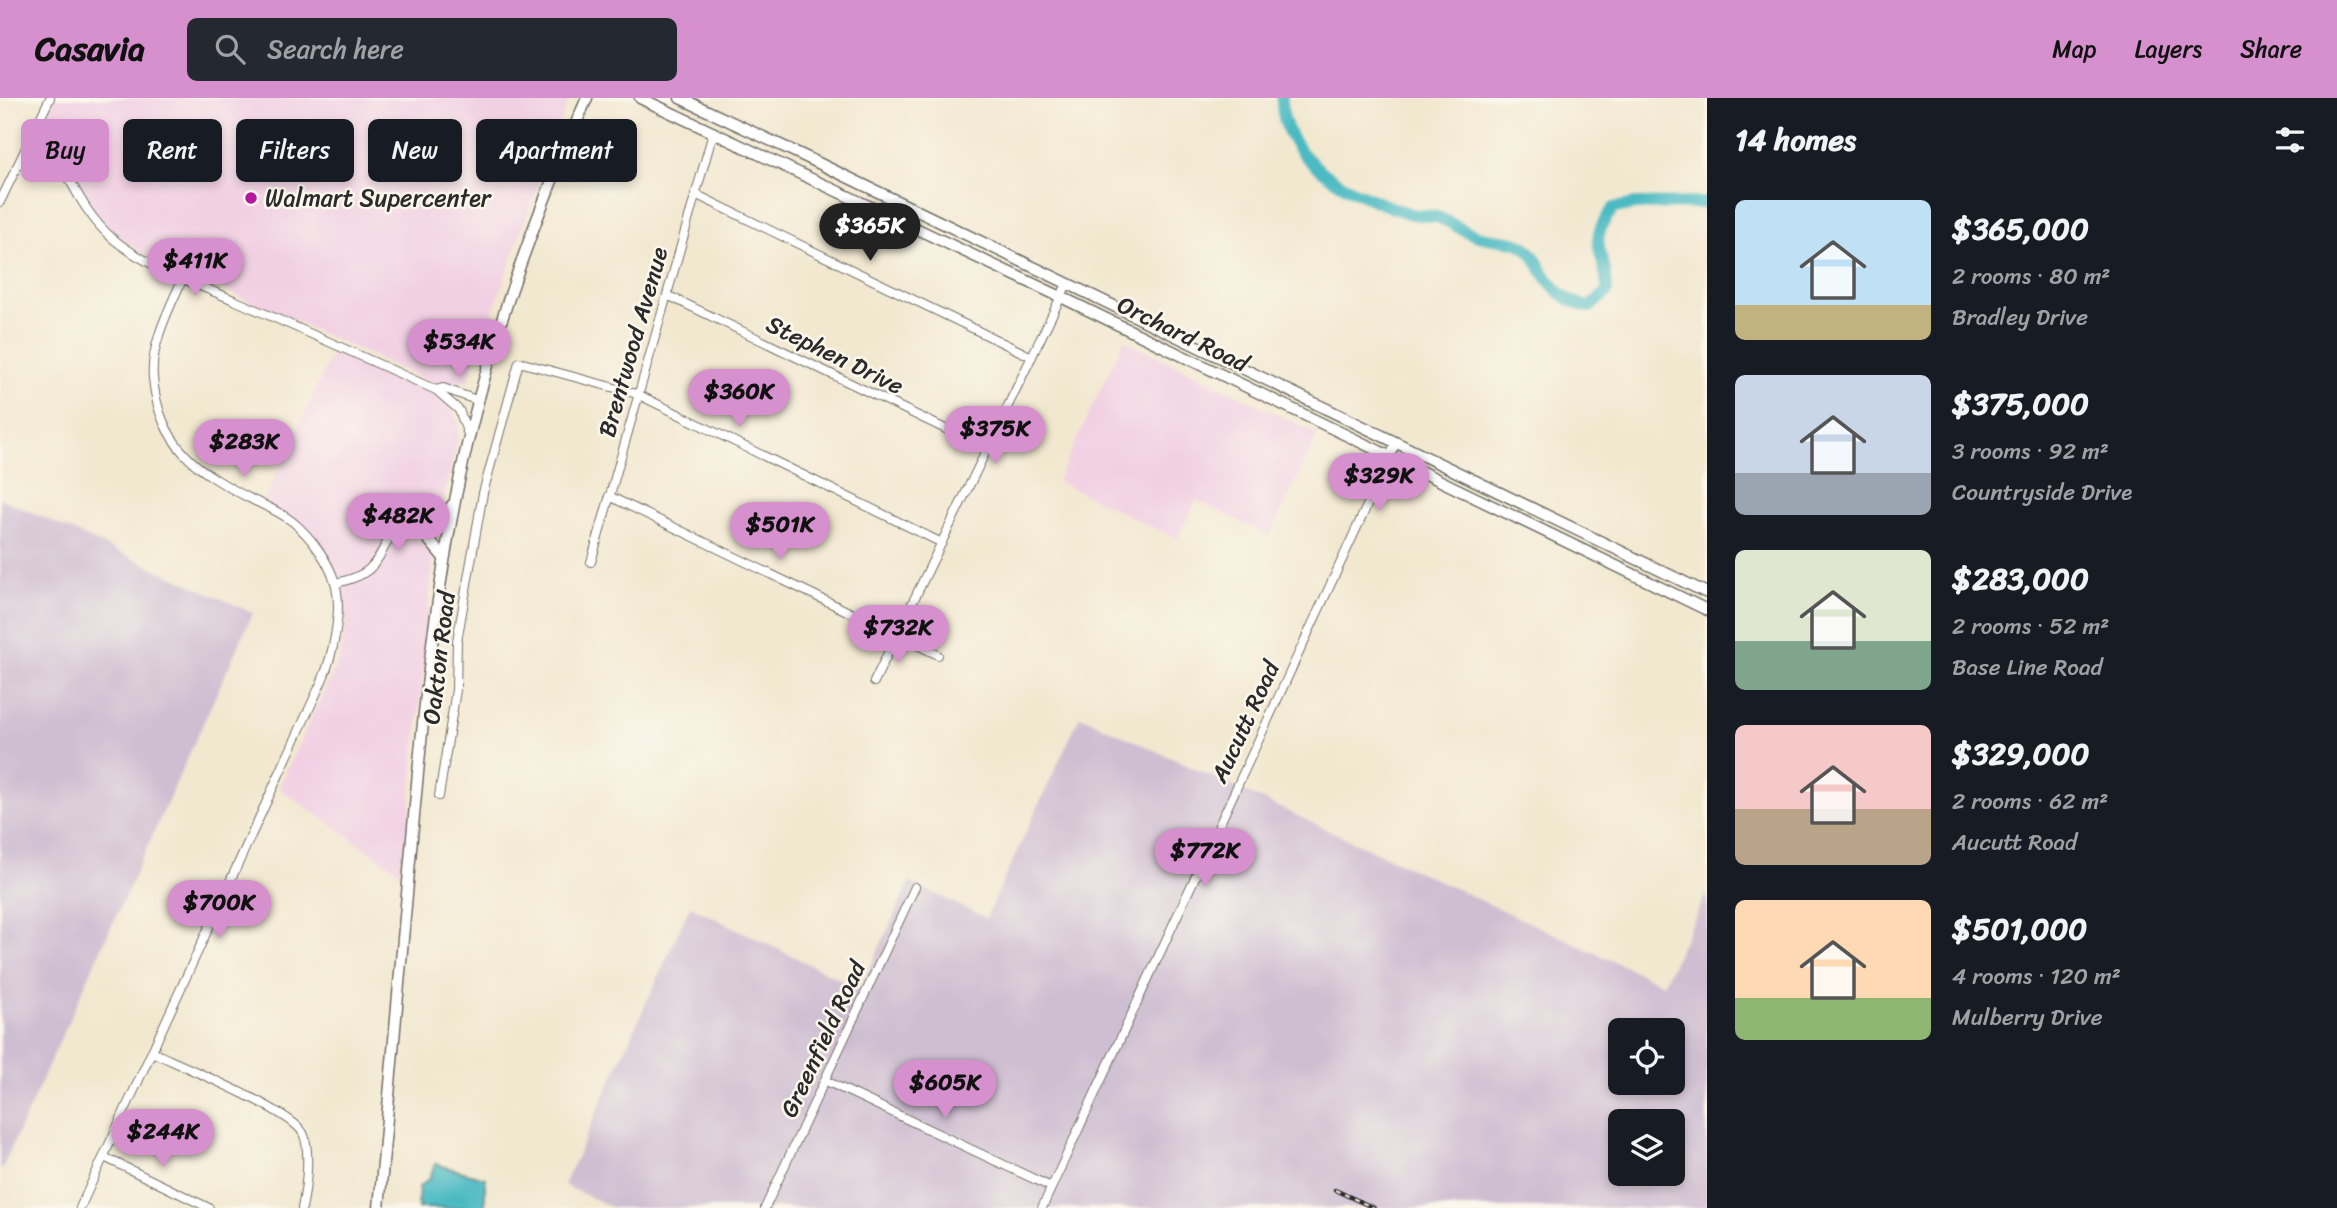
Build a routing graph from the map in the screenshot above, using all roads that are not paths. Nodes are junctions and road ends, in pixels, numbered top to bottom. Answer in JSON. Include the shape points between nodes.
{"nodes":[{"id":1,"x":50,"y":98,"type":"edge"},
{"id":2,"x":587,"y":98,"type":"edge"},
{"id":3,"x":640,"y":98,"type":"edge"},
{"id":4,"x":680,"y":98,"type":"edge"},
{"id":5,"x":40,"y":119,"type":"edge"},
{"id":6,"x":713,"y":133,"type":"junction"},
{"id":7,"x":21,"y":159,"type":"edge"},
{"id":8,"x":70,"y":182,"type":"edge"},
{"id":9,"x":695,"y":194,"type":"junction"},
{"id":10,"x":0,"y":202,"type":"edge"},
{"id":11,"x":183,"y":278,"type":"junction"},
{"id":12,"x":1067,"y":284,"type":"junction"},
{"id":13,"x":667,"y":295,"type":"junction"},
{"id":14,"x":1061,"y":297,"type":"junction"},
{"id":15,"x":1032,"y":357,"type":"junction"},
{"id":16,"x":436,"y":390,"type":"junction"},
{"id":17,"x":637,"y":394,"type":"junction"},
{"id":18,"x":478,"y":401,"type":"junction"},
{"id":19,"x":469,"y":437,"type":"junction"},
{"id":20,"x":1396,"y":443,"type":"junction"},
{"id":21,"x":987,"y":449,"type":"junction"},
{"id":22,"x":1389,"y":457,"type":"junction"},
{"id":23,"x":610,"y":496,"type":"junction"},
{"id":24,"x":455,"y":498,"type":"junction"},
{"id":25,"x":423,"y":533,"type":"junction"},
{"id":26,"x":942,"y":542,"type":"junction"},
{"id":27,"x":444,"y":558,"type":"junction"},
{"id":28,"x":591,"y":562,"type":"dead end"},
{"id":29,"x":335,"y":583,"type":"junction"},
{"id":30,"x":1707,"y":593,"type":"edge"},
{"id":31,"x":1707,"y":610,"type":"edge"},
{"id":32,"x":897,"y":635,"type":"junction"},
{"id":33,"x":938,"y":654,"type":"dead end"},
{"id":34,"x":874,"y":682,"type":"dead end"},
{"id":35,"x":439,"y":796,"type":"dead end"},
{"id":36,"x":915,"y":887,"type":"dead end"},
{"id":37,"x":152,"y":1052,"type":"junction"},
{"id":38,"x":826,"y":1081,"type":"junction"},
{"id":39,"x":103,"y":1157,"type":"junction"},
{"id":40,"x":1051,"y":1187,"type":"junction"},
{"id":41,"x":80,"y":1208,"type":"edge"},
{"id":42,"x":209,"y":1208,"type":"edge"},
{"id":43,"x":302,"y":1208,"type":"edge"},
{"id":44,"x":379,"y":1208,"type":"edge"},
{"id":45,"x":765,"y":1208,"type":"edge"},
{"id":46,"x":1042,"y":1208,"type":"edge"}],
"edges":[{"from":1,"to":5,"type":"street"},
{"from":2,"to":18,"type":"main road","via":[[526,244]]},
{"from":3,"to":6,"type":"main road","name":"Orchard Road"},
{"from":4,"to":12,"type":"main road","name":"Orchard Road"},
{"from":6,"to":9,"type":"street","name":"Brentwood Avenue"},
{"from":6,"to":14,"type":"main road","name":"Orchard Road"},
{"from":7,"to":10,"type":"street"},
{"from":8,"to":11,"type":"street","via":[[88,212],[111,237]]},
{"from":9,"to":13,"type":"street","name":"Brentwood Avenue"},
{"from":9,"to":15,"type":"street"},
{"from":11,"to":16,"type":"street"},
{"from":11,"to":29,"type":"street","via":[[157,344],[153,376],[169,434],[197,468],[293,522],[314,545]]},
{"from":12,"to":14,"type":"street"},
{"from":12,"to":20,"type":"main road","name":"Orchard Road"},
{"from":13,"to":17,"type":"street","name":"Brentwood Avenue"},
{"from":13,"to":21,"type":"street","name":"Stephen Drive"},
{"from":14,"to":15,"type":"street"},
{"from":14,"to":22,"type":"main road","name":"Orchard Road"},
{"from":15,"to":21,"type":"street"},
{"from":16,"to":18,"type":"street","via":[[443,388]]},
{"from":16,"to":19,"type":"street","via":[[459,410]]},
{"from":17,"to":23,"type":"street","name":"Brentwood Avenue"},
{"from":17,"to":26,"type":"street"},
{"from":17,"to":35,"type":"street","name":"Oakton Road","via":[[519,362],[483,493],[457,641],[456,690]]},
{"from":18,"to":19,"type":"main road"},
{"from":19,"to":24,"type":"main road"},
{"from":20,"to":22,"type":"street","name":"Aucutt Road"},
{"from":20,"to":30,"type":"main road","name":"Orchard Road"},
{"from":21,"to":26,"type":"street"},
{"from":22,"to":31,"type":"main road","name":"Orchard Road"},
{"from":22,"to":40,"type":"street","name":"Aucutt Road"},
{"from":23,"to":28,"type":"street","name":"Brentwood Avenue"},
{"from":23,"to":32,"type":"street"},
{"from":24,"to":25,"type":"main road","via":[[446,515]]},
{"from":24,"to":27,"type":"main road"},
{"from":25,"to":27,"type":"main road"},
{"from":25,"to":29,"type":"street","via":[[394,528],[371,568],[362,576]]},
{"from":26,"to":32,"type":"street"},
{"from":27,"to":44,"type":"main road","via":[[430,654]]},
{"from":29,"to":37,"type":"street","via":[[337,624],[332,659]]},
{"from":32,"to":33,"type":"street"},
{"from":32,"to":34,"type":"street"},
{"from":36,"to":38,"type":"street","name":"Greenfield Road"},
{"from":37,"to":39,"type":"street"},
{"from":37,"to":43,"type":"street","via":[[297,1125],[308,1146]]},
{"from":38,"to":40,"type":"street"},
{"from":38,"to":45,"type":"street","name":"Greenfield Road"},
{"from":39,"to":41,"type":"street"},
{"from":39,"to":42,"type":"street"},
{"from":40,"to":46,"type":"street","name":"Aucutt Road"}]}
